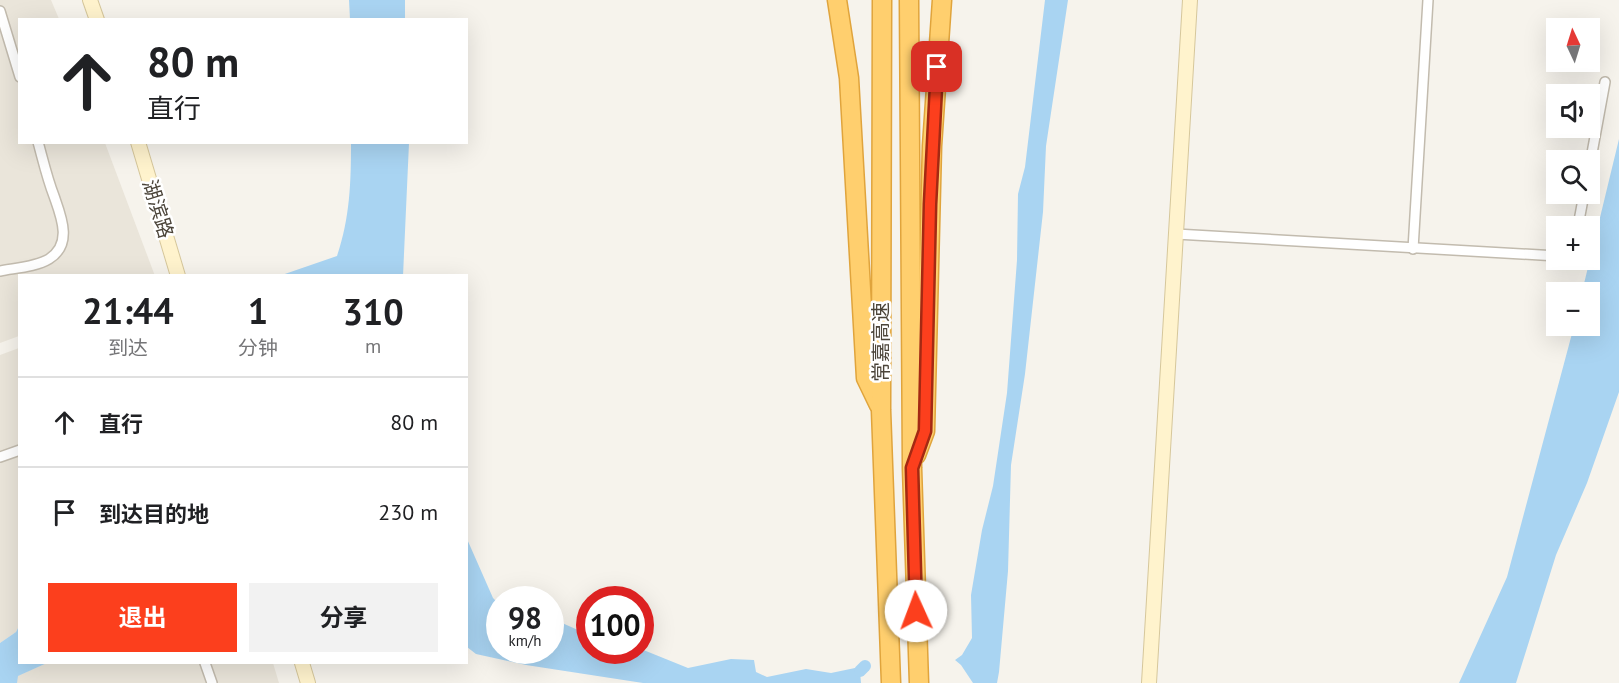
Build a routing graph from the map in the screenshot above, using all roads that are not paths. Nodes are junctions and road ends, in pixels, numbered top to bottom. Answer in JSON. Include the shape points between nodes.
{"nodes":[{"id":1,"x":90,"y":0,"type":"edge"},
{"id":2,"x":837,"y":0,"type":"edge"},
{"id":3,"x":882,"y":0,"type":"edge"},
{"id":4,"x":909,"y":0,"type":"edge"},
{"id":5,"x":942,"y":0,"type":"edge"},
{"id":6,"x":1190,"y":0,"type":"edge"},
{"id":7,"x":1428,"y":0,"type":"edge"},
{"id":8,"x":0,"y":11,"type":"edge"},
{"id":9,"x":96,"y":18,"type":"edge"},
{"id":10,"x":18,"y":70,"type":"edge"},
{"id":11,"x":1605,"y":82,"type":"dead end"},
{"id":12,"x":40,"y":144,"type":"edge"},
{"id":13,"x":139,"y":144,"type":"edge"},
{"id":14,"x":1593,"y":150,"type":"edge"},
{"id":15,"x":1176,"y":234,"type":"junction"},
{"id":16,"x":1413,"y":249,"type":"junction"},
{"id":17,"x":1546,"y":255,"type":"edge"},
{"id":18,"x":0,"y":271,"type":"edge"},
{"id":19,"x":177,"y":274,"type":"edge"},
{"id":20,"x":881,"y":410,"type":"junction"},
{"id":21,"x":18,"y":451,"type":"edge"},
{"id":22,"x":0,"y":457,"type":"edge"},
{"id":23,"x":912,"y":468,"type":"junction"},
{"id":24,"x":205,"y":664,"type":"edge"},
{"id":25,"x":302,"y":664,"type":"edge"},
{"id":26,"x":212,"y":683,"type":"edge"},
{"id":27,"x":308,"y":683,"type":"edge"},
{"id":28,"x":891,"y":683,"type":"edge"},
{"id":29,"x":919,"y":683,"type":"edge"},
{"id":30,"x":1149,"y":683,"type":"edge"}],
"edges":[{"from":1,"to":9,"type":"street"},
{"from":2,"to":20,"type":"highway","via":[[849,78],[866,378]]},
{"from":3,"to":20,"type":"highway","name":"常嘉高速"},
{"from":4,"to":23,"type":"highway","name":"常嘉高速"},
{"from":5,"to":23,"type":"highway","via":[[932,147],[925,431]]},
{"from":6,"to":15,"type":"street"},
{"from":7,"to":16,"type":"street"},
{"from":8,"to":10,"type":"street"},
{"from":11,"to":14,"type":"street"},
{"from":12,"to":18,"type":"street","via":[[62,213],[62,242],[48,259]]},
{"from":13,"to":19,"type":"street","name":"湖滨路"},
{"from":15,"to":16,"type":"street"},
{"from":15,"to":30,"type":"street"},
{"from":16,"to":17,"type":"street"},
{"from":20,"to":28,"type":"highway","name":"常嘉高速"},
{"from":21,"to":22,"type":"street"},
{"from":23,"to":29,"type":"highway","name":"常嘉高速"},
{"from":24,"to":26,"type":"street"},
{"from":25,"to":27,"type":"street"}]}
